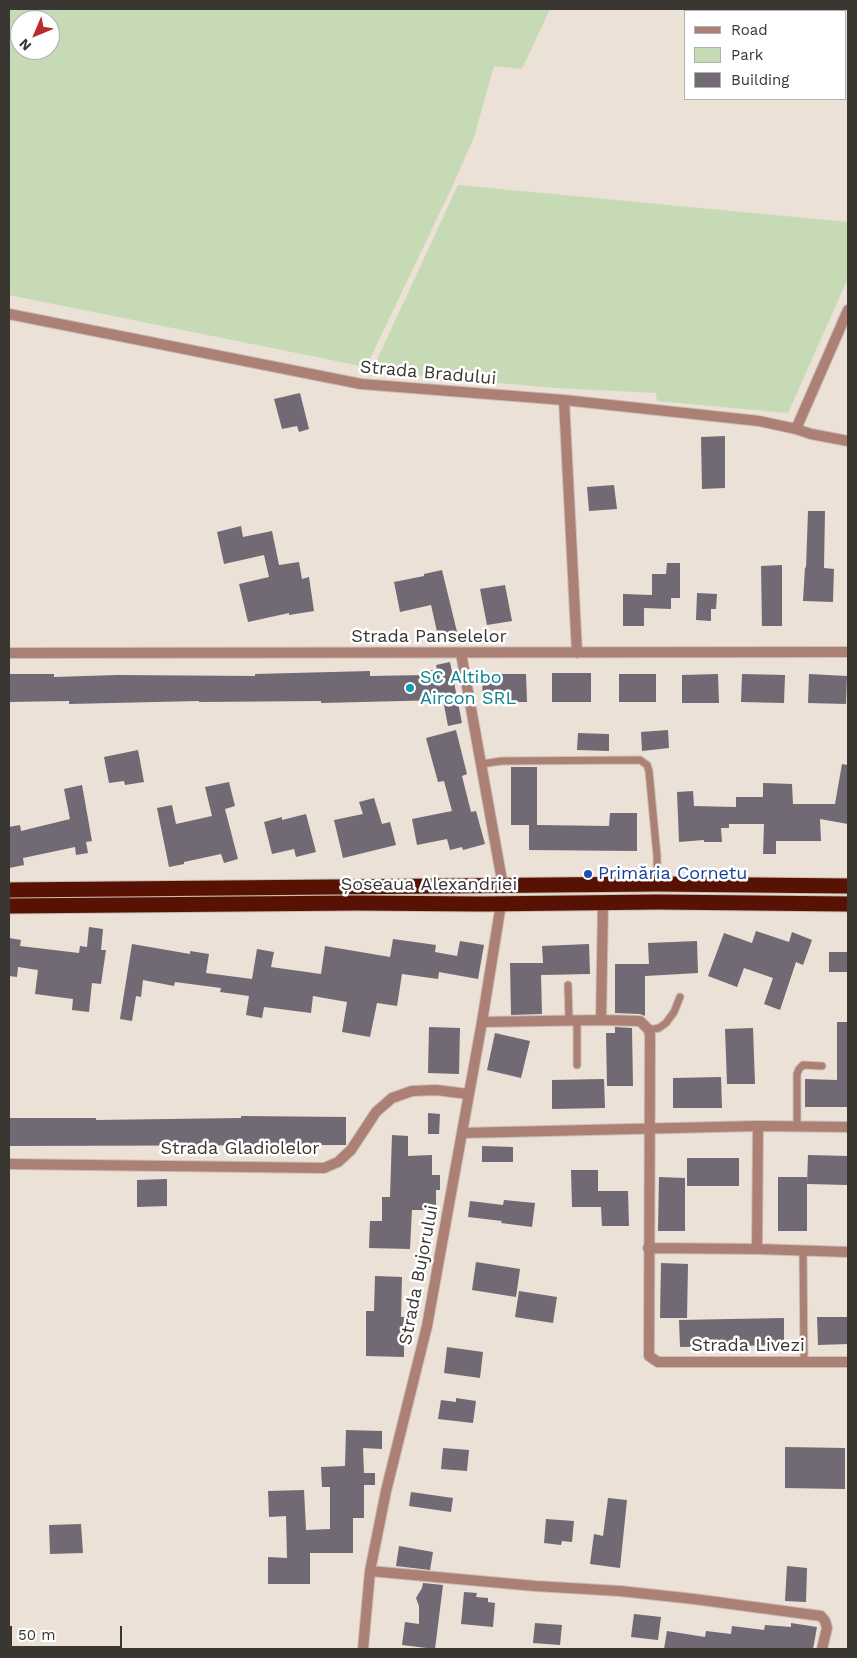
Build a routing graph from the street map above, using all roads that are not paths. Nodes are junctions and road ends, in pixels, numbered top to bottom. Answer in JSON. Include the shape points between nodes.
{"nodes":[{"id":1,"x":848,"y":310,"type":"edge"},
{"id":2,"x":9,"y":314,"type":"edge"},
{"id":3,"x":564,"y":400,"type":"junction"},
{"id":4,"x":796,"y":429,"type":"junction"},
{"id":5,"x":848,"y":441,"type":"edge"},
{"id":6,"x":848,"y":652,"type":"edge"},
{"id":7,"x":9,"y":653,"type":"edge"},
{"id":8,"x":461,"y":653,"type":"junction"},
{"id":9,"x":578,"y":654,"type":"junction"},
{"id":10,"x":481,"y":764,"type":"junction"},
{"id":11,"x":657,"y":884,"type":"junction"},
{"id":12,"x":503,"y":886,"type":"junction"},
{"id":13,"x":848,"y":886,"type":"edge"},
{"id":14,"x":9,"y":890,"type":"edge"},
{"id":15,"x":603,"y":903,"type":"junction"},
{"id":16,"x":501,"y":904,"type":"junction"},
{"id":17,"x":848,"y":904,"type":"edge"},
{"id":18,"x":9,"y":906,"type":"edge"},
{"id":19,"x":568,"y":985,"type":"dead end"},
{"id":20,"x":680,"y":997,"type":"dead end"},
{"id":21,"x":573,"y":1020,"type":"junction"},
{"id":22,"x":602,"y":1020,"type":"junction"},
{"id":23,"x":482,"y":1022,"type":"junction"},
{"id":24,"x":649,"y":1030,"type":"junction"},
{"id":25,"x":577,"y":1065,"type":"dead end"},
{"id":26,"x":822,"y":1066,"type":"dead end"},
{"id":27,"x":468,"y":1094,"type":"junction"},
{"id":28,"x":758,"y":1126,"type":"junction"},
{"id":29,"x":797,"y":1126,"type":"junction"},
{"id":30,"x":848,"y":1127,"type":"edge"},
{"id":31,"x":651,"y":1128,"type":"junction"},
{"id":32,"x":462,"y":1133,"type":"junction"},
{"id":33,"x":9,"y":1164,"type":"edge"},
{"id":34,"x":648,"y":1248,"type":"junction"},
{"id":35,"x":757,"y":1249,"type":"junction"},
{"id":36,"x":803,"y":1250,"type":"junction"},
{"id":37,"x":848,"y":1252,"type":"edge"},
{"id":38,"x":804,"y":1362,"type":"junction"},
{"id":39,"x":848,"y":1362,"type":"edge"},
{"id":40,"x":370,"y":1571,"type":"junction"},
{"id":41,"x":362,"y":1649,"type":"edge"},
{"id":42,"x":822,"y":1649,"type":"edge"}],
"edges":[{"from":1,"to":4,"type":"street"},
{"from":2,"to":3,"type":"street","name":"Strada Bradului","via":[[361,384]]},
{"from":3,"to":4,"type":"street","name":"Strada Bradului","via":[[759,421]]},
{"from":3,"to":9,"type":"street"},
{"from":4,"to":5,"type":"street","name":"Strada Bradului"},
{"from":6,"to":9,"type":"street","name":"Strada Panselelor"},
{"from":7,"to":8,"type":"street","name":"Strada Panselelor"},
{"from":8,"to":9,"type":"street","name":"Strada Panselelor"},
{"from":8,"to":10,"type":"street"},
{"from":10,"to":11,"type":"lane","via":[[640,760],[649,771]]},
{"from":10,"to":12,"type":"street"},
{"from":11,"to":12,"type":"highway","name":"Șoseaua Alexandriei"},
{"from":11,"to":13,"type":"highway","name":"Șoseaua Alexandriei"},
{"from":12,"to":14,"type":"highway","name":"Șoseaua Alexandriei"},
{"from":15,"to":16,"type":"highway","name":"Șoseaua Alexandriei"},
{"from":15,"to":17,"type":"highway","name":"Șoseaua Alexandriei"},
{"from":15,"to":22,"type":"street"},
{"from":16,"to":18,"type":"highway","name":"Șoseaua Alexandriei"},
{"from":16,"to":23,"type":"street","name":"Strada Bujorului"},
{"from":19,"to":21,"type":"lane"},
{"from":20,"to":24,"type":"lane","via":[[666,1023]]},
{"from":21,"to":22,"type":"street"},
{"from":21,"to":23,"type":"street"},
{"from":21,"to":25,"type":"lane"},
{"from":22,"to":24,"type":"street","via":[[640,1021]]},
{"from":23,"to":27,"type":"street","name":"Strada Bujorului"},
{"from":24,"to":31,"type":"street"},
{"from":26,"to":29,"type":"lane","via":[[803,1065],[799,1069]]},
{"from":27,"to":32,"type":"street","name":"Strada Bujorului"},
{"from":27,"to":33,"type":"street","name":"Strada Gladiolelor","via":[[412,1091],[392,1098],[376,1112],[351,1150],[338,1162],[324,1168]]},
{"from":28,"to":29,"type":"street"},
{"from":28,"to":31,"type":"street"},
{"from":28,"to":35,"type":"street"},
{"from":29,"to":30,"type":"street"},
{"from":31,"to":32,"type":"street"},
{"from":31,"to":34,"type":"street"},
{"from":32,"to":40,"type":"street","name":"Strada Bujorului","via":[[426,1326]]},
{"from":34,"to":35,"type":"street"},
{"from":34,"to":38,"type":"street","name":"Strada Livezi","via":[[649,1356],[658,1362]]},
{"from":35,"to":36,"type":"street"},
{"from":36,"to":37,"type":"street"},
{"from":36,"to":38,"type":"lane"},
{"from":38,"to":39,"type":"street","name":"Strada Livezi"},
{"from":40,"to":41,"type":"street","name":"Strada Bujorului"},
{"from":40,"to":42,"type":"street","via":[[694,1598],[820,1616],[827,1628]]}]}
